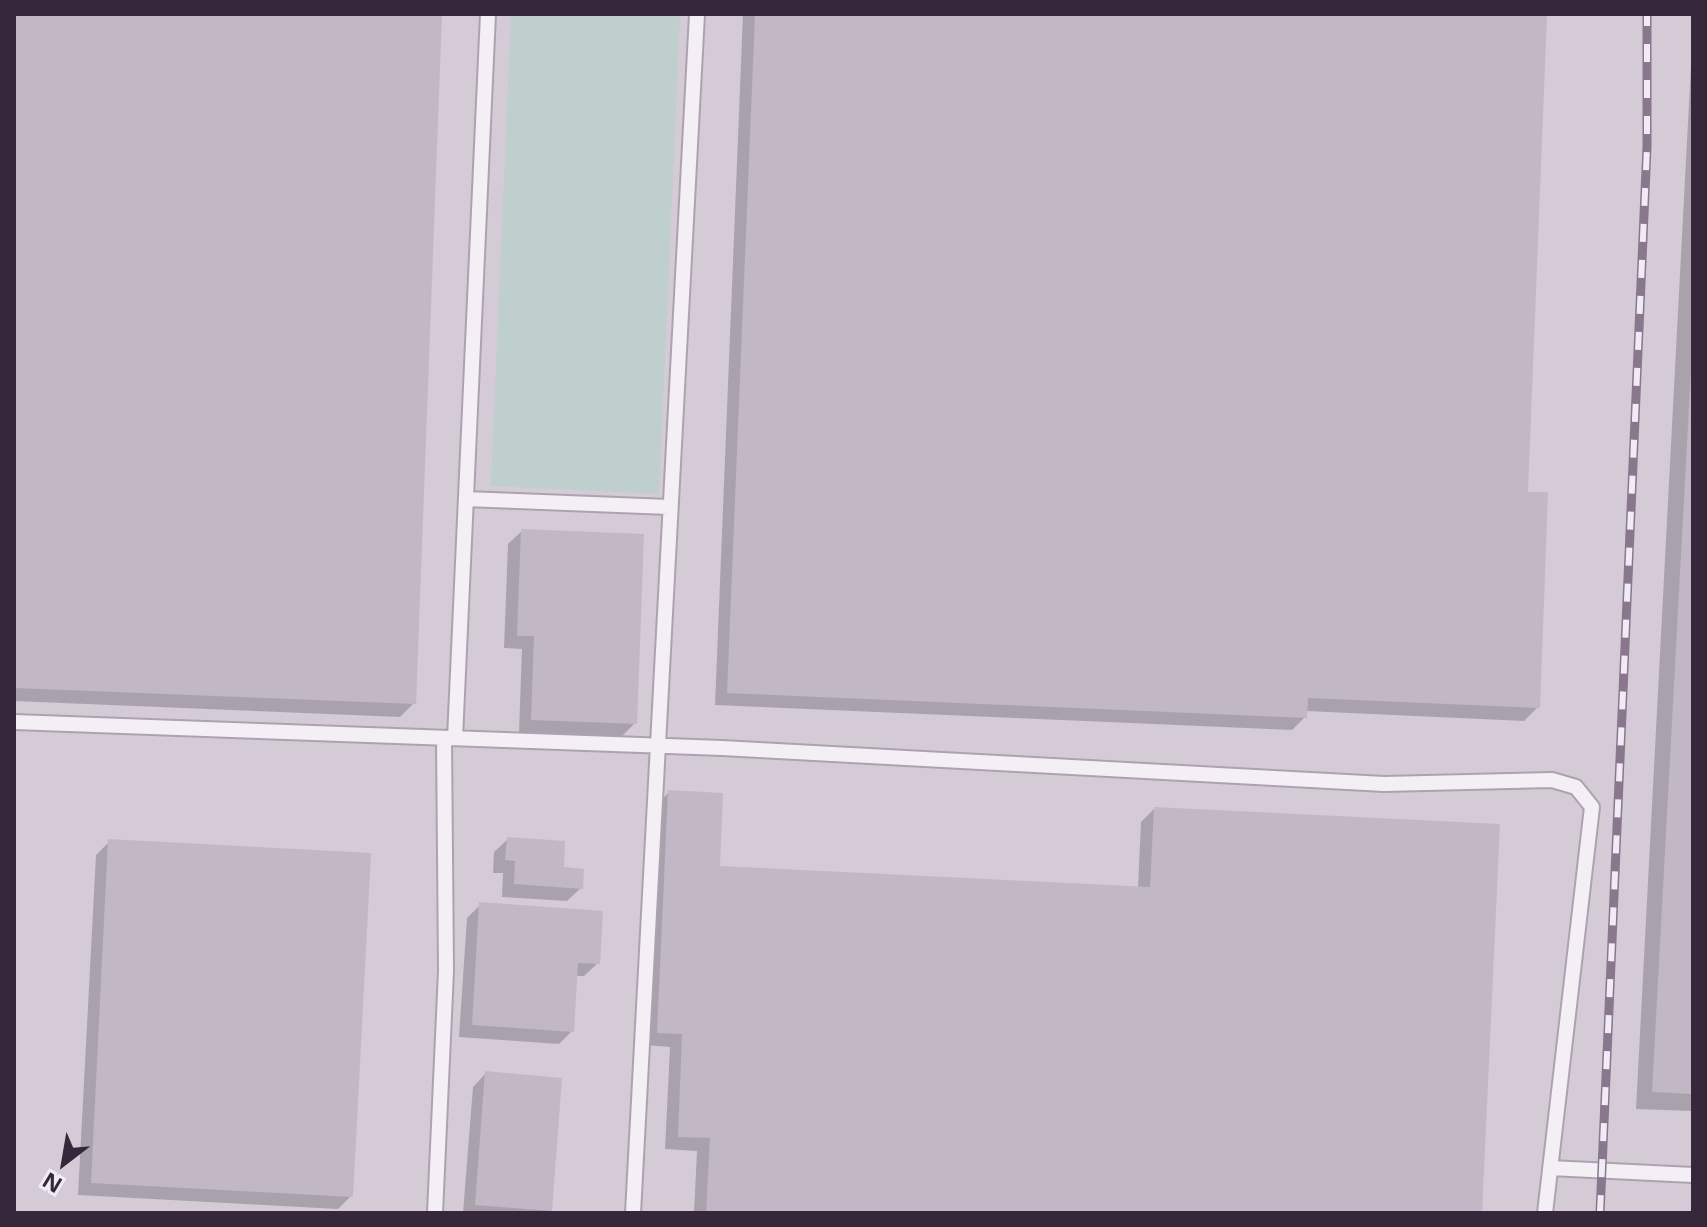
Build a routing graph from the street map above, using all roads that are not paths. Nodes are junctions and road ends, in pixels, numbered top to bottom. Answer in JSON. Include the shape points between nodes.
{"nodes":[{"id":1,"x":488,"y":14,"type":"edge"},
{"id":2,"x":697,"y":14,"type":"edge"},
{"id":3,"x":466,"y":499,"type":"junction"},
{"id":4,"x":669,"y":507,"type":"junction"},
{"id":5,"x":14,"y":722,"type":"edge"},
{"id":6,"x":450,"y":738,"type":"junction"},
{"id":7,"x":655,"y":745,"type":"junction"},
{"id":8,"x":1550,"y":1168,"type":"junction"},
{"id":9,"x":1693,"y":1175,"type":"edge"},
{"id":10,"x":435,"y":1213,"type":"edge"},
{"id":11,"x":633,"y":1213,"type":"edge"},
{"id":12,"x":1545,"y":1213,"type":"edge"}],
"edges":[{"from":1,"to":3,"type":"lane"},
{"from":2,"to":4,"type":"lane"},
{"from":3,"to":4,"type":"lane"},
{"from":3,"to":6,"type":"lane"},
{"from":4,"to":7,"type":"lane"},
{"from":5,"to":6,"type":"lane"},
{"from":6,"to":7,"type":"lane"},
{"from":6,"to":10,"type":"lane"},
{"from":7,"to":8,"type":"lane","via":[[1384,784],[1552,780],[1576,787],[1592,807]]},
{"from":7,"to":11,"type":"lane"},
{"from":8,"to":9,"type":"lane"},
{"from":8,"to":12,"type":"lane"}]}
